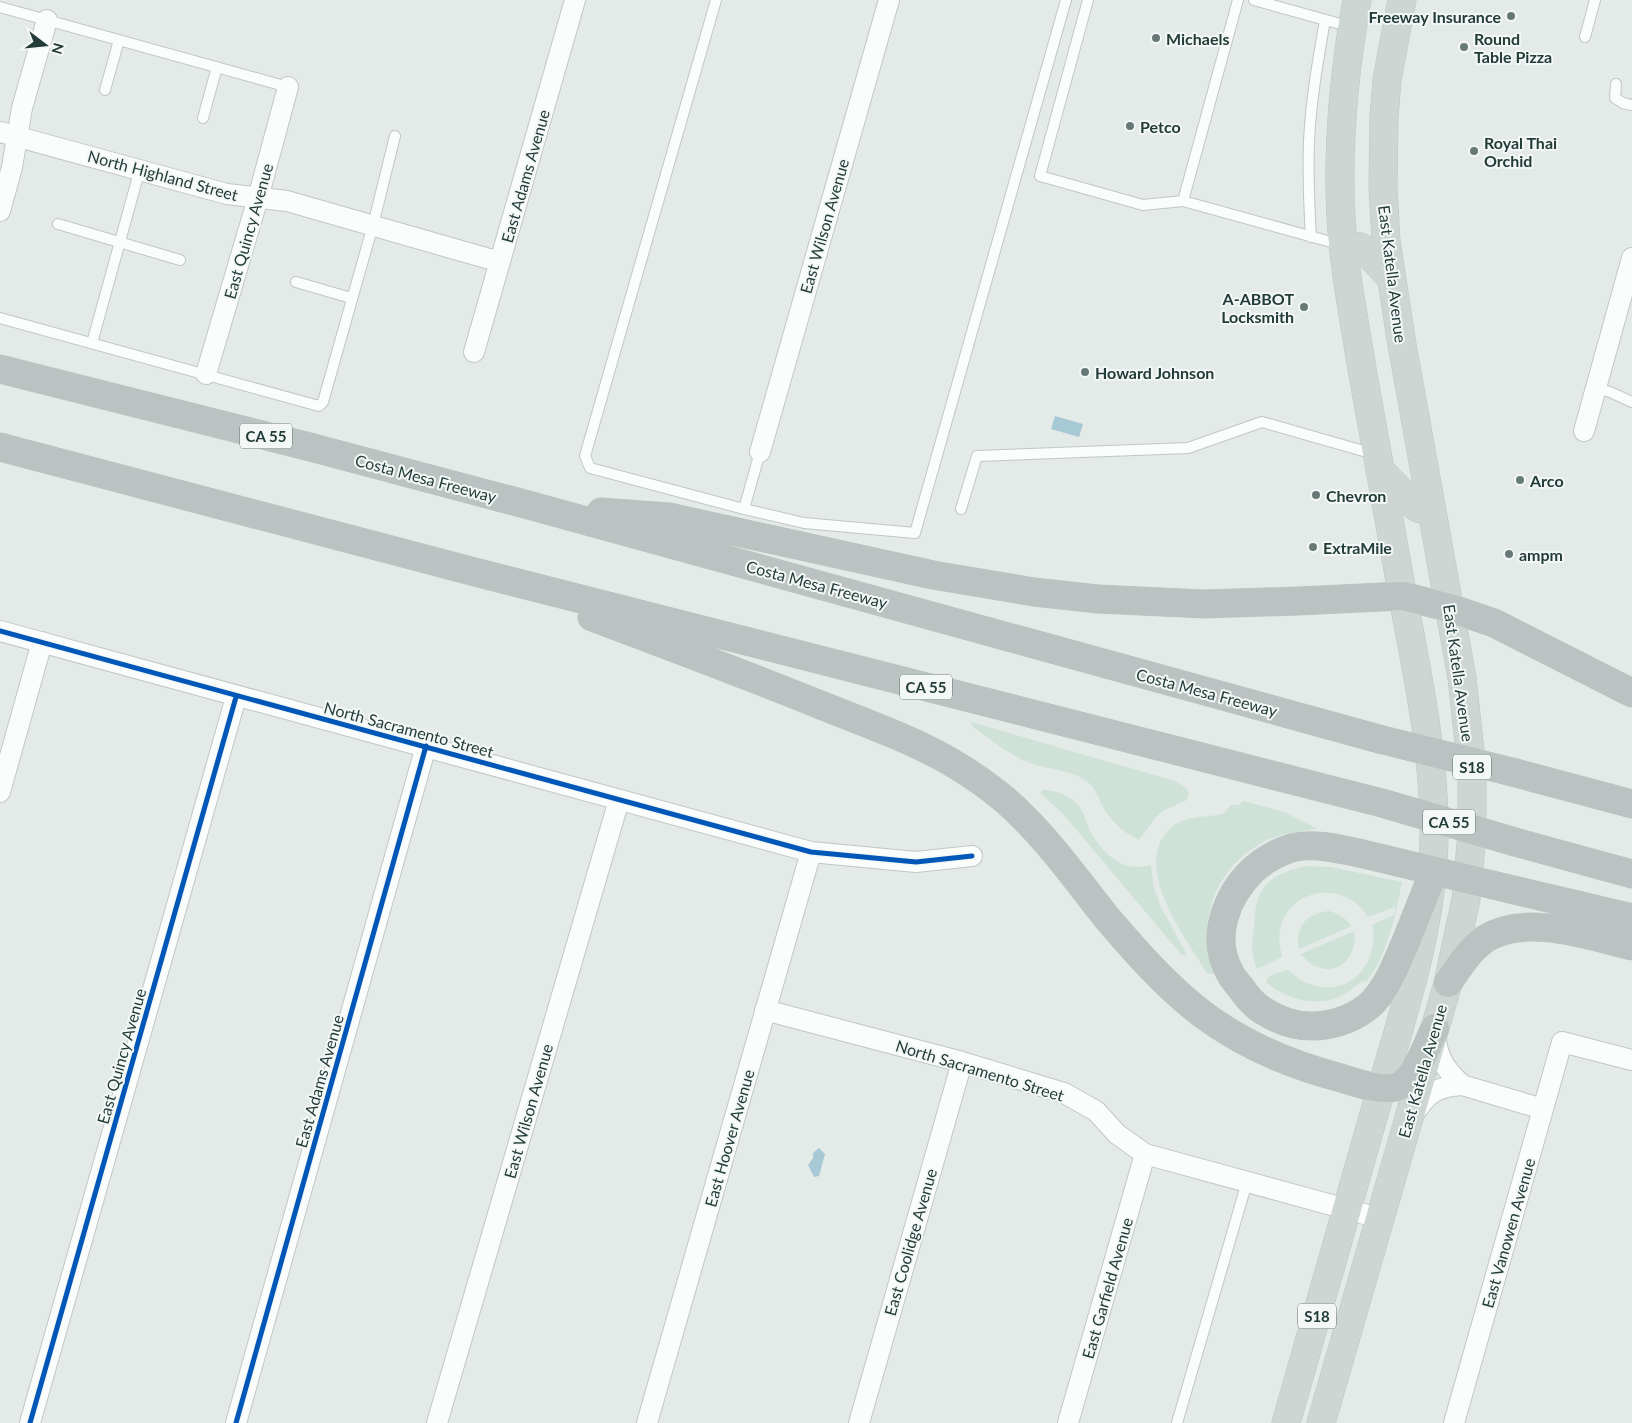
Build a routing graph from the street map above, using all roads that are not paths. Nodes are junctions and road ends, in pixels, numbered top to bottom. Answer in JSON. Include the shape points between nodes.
{"nodes":[{"id":1,"x":575,"y":0,"type":"edge"},
{"id":2,"x":716,"y":0,"type":"edge"},
{"id":3,"x":889,"y":0,"type":"edge"},
{"id":4,"x":1066,"y":0,"type":"edge"},
{"id":5,"x":1088,"y":0,"type":"edge"},
{"id":6,"x":1238,"y":0,"type":"edge"},
{"id":7,"x":1254,"y":0,"type":"edge"},
{"id":8,"x":1357,"y":0,"type":"edge"},
{"id":9,"x":1402,"y":0,"type":"edge"},
{"id":10,"x":1595,"y":0,"type":"edge"},
{"id":11,"x":0,"y":7,"type":"edge"},
{"id":12,"x":47,"y":20,"type":"junction"},
{"id":13,"x":1325,"y":20,"type":"junction"},
{"id":14,"x":1352,"y":27,"type":"junction"},
{"id":15,"x":1585,"y":37,"type":"dead end"},
{"id":16,"x":119,"y":40,"type":"junction"},
{"id":17,"x":217,"y":67,"type":"junction"},
{"id":18,"x":1616,"y":84,"type":"dead end"},
{"id":19,"x":288,"y":87,"type":"joint"},
{"id":20,"x":105,"y":90,"type":"dead end"},
{"id":21,"x":1632,"y":105,"type":"edge"},
{"id":22,"x":202,"y":118,"type":"dead end"},
{"id":23,"x":8,"y":134,"type":"edge"},
{"id":24,"x":395,"y":136,"type":"dead end"},
{"id":25,"x":140,"y":169,"type":"junction"},
{"id":26,"x":258,"y":198,"type":"junction"},
{"id":27,"x":1182,"y":201,"type":"junction"},
{"id":28,"x":0,"y":210,"type":"edge"},
{"id":29,"x":58,"y":224,"type":"dead end"},
{"id":30,"x":373,"y":225,"type":"junction"},
{"id":31,"x":1311,"y":237,"type":"junction"},
{"id":32,"x":120,"y":242,"type":"junction"},
{"id":33,"x":1343,"y":245,"type":"junction"},
{"id":34,"x":1632,"y":258,"type":"edge"},
{"id":35,"x":180,"y":260,"type":"dead end"},
{"id":36,"x":500,"y":262,"type":"junction"},
{"id":37,"x":1391,"y":278,"type":"junction"},
{"id":38,"x":296,"y":282,"type":"dead end"},
{"id":39,"x":351,"y":298,"type":"junction"},
{"id":40,"x":0,"y":318,"type":"edge"},
{"id":41,"x":92,"y":343,"type":"junction"},
{"id":42,"x":474,"y":352,"type":"dead end"},
{"id":43,"x":0,"y":369,"type":"edge"},
{"id":44,"x":206,"y":374,"type":"junction"},
{"id":45,"x":1596,"y":388,"type":"junction"},
{"id":46,"x":1632,"y":402,"type":"edge"},
{"id":47,"x":1584,"y":431,"type":"dead end"},
{"id":48,"x":0,"y":447,"type":"edge"},
{"id":49,"x":760,"y":452,"type":"joint"},
{"id":50,"x":1379,"y":462,"type":"junction"},
{"id":51,"x":532,"y":506,"type":"junction"},
{"id":52,"x":1431,"y":507,"type":"junction"},
{"id":53,"x":744,"y":509,"type":"junction"},
{"id":54,"x":961,"y":509,"type":"dead end"},
{"id":55,"x":471,"y":571,"type":"junction"},
{"id":56,"x":1403,"y":596,"type":"junction"},
{"id":57,"x":1450,"y":608,"type":"junction"},
{"id":58,"x":0,"y":631,"type":"edge"},
{"id":59,"x":42,"y":642,"type":"junction"},
{"id":60,"x":1632,"y":693,"type":"edge"},
{"id":61,"x":236,"y":697,"type":"junction"},
{"id":62,"x":426,"y":746,"type":"junction"},
{"id":63,"x":0,"y":792,"type":"edge"},
{"id":64,"x":618,"y":800,"type":"junction"},
{"id":65,"x":1632,"y":804,"type":"edge"},
{"id":66,"x":811,"y":852,"type":"junction"},
{"id":67,"x":972,"y":856,"type":"dead end"},
{"id":68,"x":1632,"y":874,"type":"edge"},
{"id":69,"x":1431,"y":879,"type":"junction"},
{"id":70,"x":1632,"y":918,"type":"edge"},
{"id":71,"x":1632,"y":946,"type":"edge"},
{"id":72,"x":1448,"y":984,"type":"junction"},
{"id":73,"x":765,"y":1010,"type":"junction"},
{"id":74,"x":1435,"y":1028,"type":"junction"},
{"id":75,"x":1632,"y":1060,"type":"edge"},
{"id":76,"x":962,"y":1062,"type":"junction"},
{"id":77,"x":1462,"y":1085,"type":"junction"},
{"id":78,"x":1382,"y":1088,"type":"junction"},
{"id":79,"x":1543,"y":1109,"type":"junction"},
{"id":80,"x":1406,"y":1125,"type":"junction"},
{"id":81,"x":1145,"y":1154,"type":"junction"},
{"id":82,"x":1246,"y":1182,"type":"junction"},
{"id":83,"x":1348,"y":1209,"type":"junction"},
{"id":84,"x":1379,"y":1218,"type":"junction"},
{"id":85,"x":30,"y":1423,"type":"edge"},
{"id":86,"x":236,"y":1423,"type":"edge"},
{"id":87,"x":437,"y":1423,"type":"edge"},
{"id":88,"x":648,"y":1423,"type":"edge"},
{"id":89,"x":859,"y":1423,"type":"edge"},
{"id":90,"x":1068,"y":1423,"type":"edge"},
{"id":91,"x":1177,"y":1423,"type":"edge"},
{"id":92,"x":1286,"y":1423,"type":"edge"},
{"id":93,"x":1321,"y":1423,"type":"edge"},
{"id":94,"x":1454,"y":1423,"type":"edge"}],
"edges":[{"from":1,"to":36,"type":"street","name":"East Adams Avenue"},
{"from":2,"to":53,"type":"lane","via":[[585,456],[590,468]]},
{"from":3,"to":49,"type":"street","name":"East Wilson Avenue"},
{"from":4,"to":53,"type":"lane","via":[[915,533],[804,523]]},
{"from":5,"to":27,"type":"lane","via":[[1040,176],[1143,205]]},
{"from":6,"to":27,"type":"lane"},
{"from":7,"to":13,"type":"lane"},
{"from":8,"to":14,"type":"main road","name":"East Katella Avenue"},
{"from":9,"to":37,"type":"main road","name":"East Katella Avenue","via":[[1384,117],[1383,187]]},
{"from":10,"to":15,"type":"lane"},
{"from":11,"to":12,"type":"lane"},
{"from":12,"to":16,"type":"lane"},
{"from":12,"to":23,"type":"street","via":[[22,108]]},
{"from":13,"to":14,"type":"lane"},
{"from":13,"to":31,"type":"lane","via":[[1309,141]]},
{"from":14,"to":33,"type":"main road","name":"East Katella Avenue","via":[[1341,110]]},
{"from":16,"to":17,"type":"lane"},
{"from":16,"to":20,"type":"lane"},
{"from":17,"to":19,"type":"lane"},
{"from":17,"to":22,"type":"lane"},
{"from":18,"to":21,"type":"lane","via":[[1615,98]]},
{"from":19,"to":26,"type":"street","name":"East Quincy Avenue"},
{"from":23,"to":25,"type":"street","name":"North Highland Street"},
{"from":23,"to":28,"type":"street","via":[[12,167]]},
{"from":24,"to":30,"type":"lane"},
{"from":25,"to":26,"type":"street","name":"North Highland Street","via":[[228,194]]},
{"from":25,"to":32,"type":"lane"},
{"from":26,"to":30,"type":"street","name":"North Highland Street","via":[[287,201]]},
{"from":26,"to":44,"type":"street","name":"East Quincy Avenue"},
{"from":27,"to":31,"type":"lane"},
{"from":29,"to":32,"type":"lane"},
{"from":30,"to":36,"type":"street","name":"North Highland Street"},
{"from":30,"to":39,"type":"lane"},
{"from":31,"to":33,"type":"lane"},
{"from":32,"to":35,"type":"lane"},
{"from":32,"to":41,"type":"lane"},
{"from":33,"to":37,"type":"main road","via":[[1365,250]]},
{"from":33,"to":50,"type":"main road","name":"East Katella Avenue"},
{"from":34,"to":45,"type":"street"},
{"from":36,"to":42,"type":"street","name":"East Adams Avenue"},
{"from":37,"to":52,"type":"main road","name":"East Katella Avenue"},
{"from":38,"to":39,"type":"lane"},
{"from":39,"to":44,"type":"lane","via":[[319,406]]},
{"from":40,"to":41,"type":"lane"},
{"from":41,"to":44,"type":"lane"},
{"from":43,"to":51,"type":"highway","name":"Costa Mesa Freeway","number":"CA 55"},
{"from":45,"to":46,"type":"lane"},
{"from":45,"to":47,"type":"street"},
{"from":48,"to":55,"type":"highway","number":"CA 55"},
{"from":49,"to":53,"type":"lane"},
{"from":50,"to":52,"type":"main road","via":[[1416,507]]},
{"from":50,"to":54,"type":"lane","via":[[1262,422],[1188,448],[976,456]]},
{"from":50,"to":56,"type":"main road","name":"East Katella Avenue"},
{"from":51,"to":56,"type":"highway","via":[[669,517],[933,575],[1034,592],[1204,604]]},
{"from":51,"to":65,"type":"highway","name":"Costa Mesa Freeway","number":"CA 55","bridge":true,"via":[[1379,739]]},
{"from":52,"to":57,"type":"main road","name":"East Katella Avenue"},
{"from":55,"to":68,"type":"highway","number":"CA 55","bridge":true,"via":[[1382,802]]},
{"from":55,"to":78,"type":"highway","via":[[883,729],[950,762],[988,786],[1020,813],[1140,955],[1173,990],[1202,1014],[1287,1062]]},
{"from":56,"to":57,"type":"highway"},
{"from":56,"to":69,"type":"main road","name":"East Katella Avenue","number":"S18","via":[[1421,688],[1431,771],[1434,838]]},
{"from":57,"to":60,"type":"highway","via":[[1494,623]]},
{"from":57,"to":72,"type":"main road","name":"East Katella Avenue","number":"S18","via":[[1468,718],[1473,800],[1466,900]]},
{"from":58,"to":59,"type":"street","name":"North Sacramento Street"},
{"from":59,"to":61,"type":"street","name":"North Sacramento Street"},
{"from":59,"to":63,"type":"street"},
{"from":61,"to":62,"type":"street","name":"North Sacramento Street"},
{"from":61,"to":85,"type":"street","name":"East Quincy Avenue"},
{"from":62,"to":64,"type":"street","name":"North Sacramento Street"},
{"from":62,"to":86,"type":"street","name":"East Adams Avenue"},
{"from":64,"to":66,"type":"street","name":"North Sacramento Street"},
{"from":64,"to":87,"type":"street","name":"East Wilson Avenue"},
{"from":66,"to":67,"type":"street","name":"North Sacramento Street","via":[[916,862]]},
{"from":66,"to":73,"type":"street","name":"East Hoover Avenue"},
{"from":69,"to":70,"type":"highway","bridge":true,"via":[[1391,975],[1364,1011],[1324,1026],[1303,1027],[1287,1023],[1257,1006],[1229,972],[1221,936],[1227,908],[1235,891],[1260,863],[1295,847],[1322,846],[1360,853]]},
{"from":69,"to":78,"type":"main road","name":"East Katella Avenue","number":"S18","via":[[1417,959]]},
{"from":71,"to":72,"type":"highway","via":[[1564,930],[1520,927],[1485,940],[1472,951]]},
{"from":72,"to":74,"type":"main road","name":"East Katella Avenue","number":"S18"},
{"from":73,"to":76,"type":"street","name":"North Sacramento Street"},
{"from":73,"to":88,"type":"street","name":"East Hoover Avenue"},
{"from":74,"to":77,"type":"street","via":[[1442,1063]]},
{"from":74,"to":78,"type":"highway","via":[[1407,1081],[1398,1087]]},
{"from":74,"to":80,"type":"main road","name":"East Katella Avenue","number":"S18"},
{"from":75,"to":79,"type":"street","name":"East Vanowen Avenue","via":[[1562,1042]]},
{"from":76,"to":81,"type":"street","name":"North Sacramento Street","via":[[1064,1093],[1096,1111],[1117,1134]]},
{"from":76,"to":89,"type":"street","name":"East Coolidge Avenue"},
{"from":77,"to":79,"type":"street"},
{"from":77,"to":80,"type":"street","via":[[1441,1088],[1428,1095]]},
{"from":78,"to":83,"type":"main road","name":"East Katella Avenue","number":"S18"},
{"from":79,"to":94,"type":"street","name":"East Vanowen Avenue"},
{"from":80,"to":84,"type":"main road","name":"East Katella Avenue","number":"S18"},
{"from":81,"to":82,"type":"street","name":"North Sacramento Street"},
{"from":81,"to":90,"type":"street","name":"East Garfield Avenue"},
{"from":82,"to":83,"type":"street","name":"North Sacramento Street"},
{"from":82,"to":91,"type":"lane"},
{"from":83,"to":84,"type":"street","name":"North Sacramento Street"},
{"from":83,"to":92,"type":"main road","name":"East Katella Avenue","number":"S18"},
{"from":84,"to":93,"type":"main road","name":"East Katella Avenue","number":"S18"}]}
